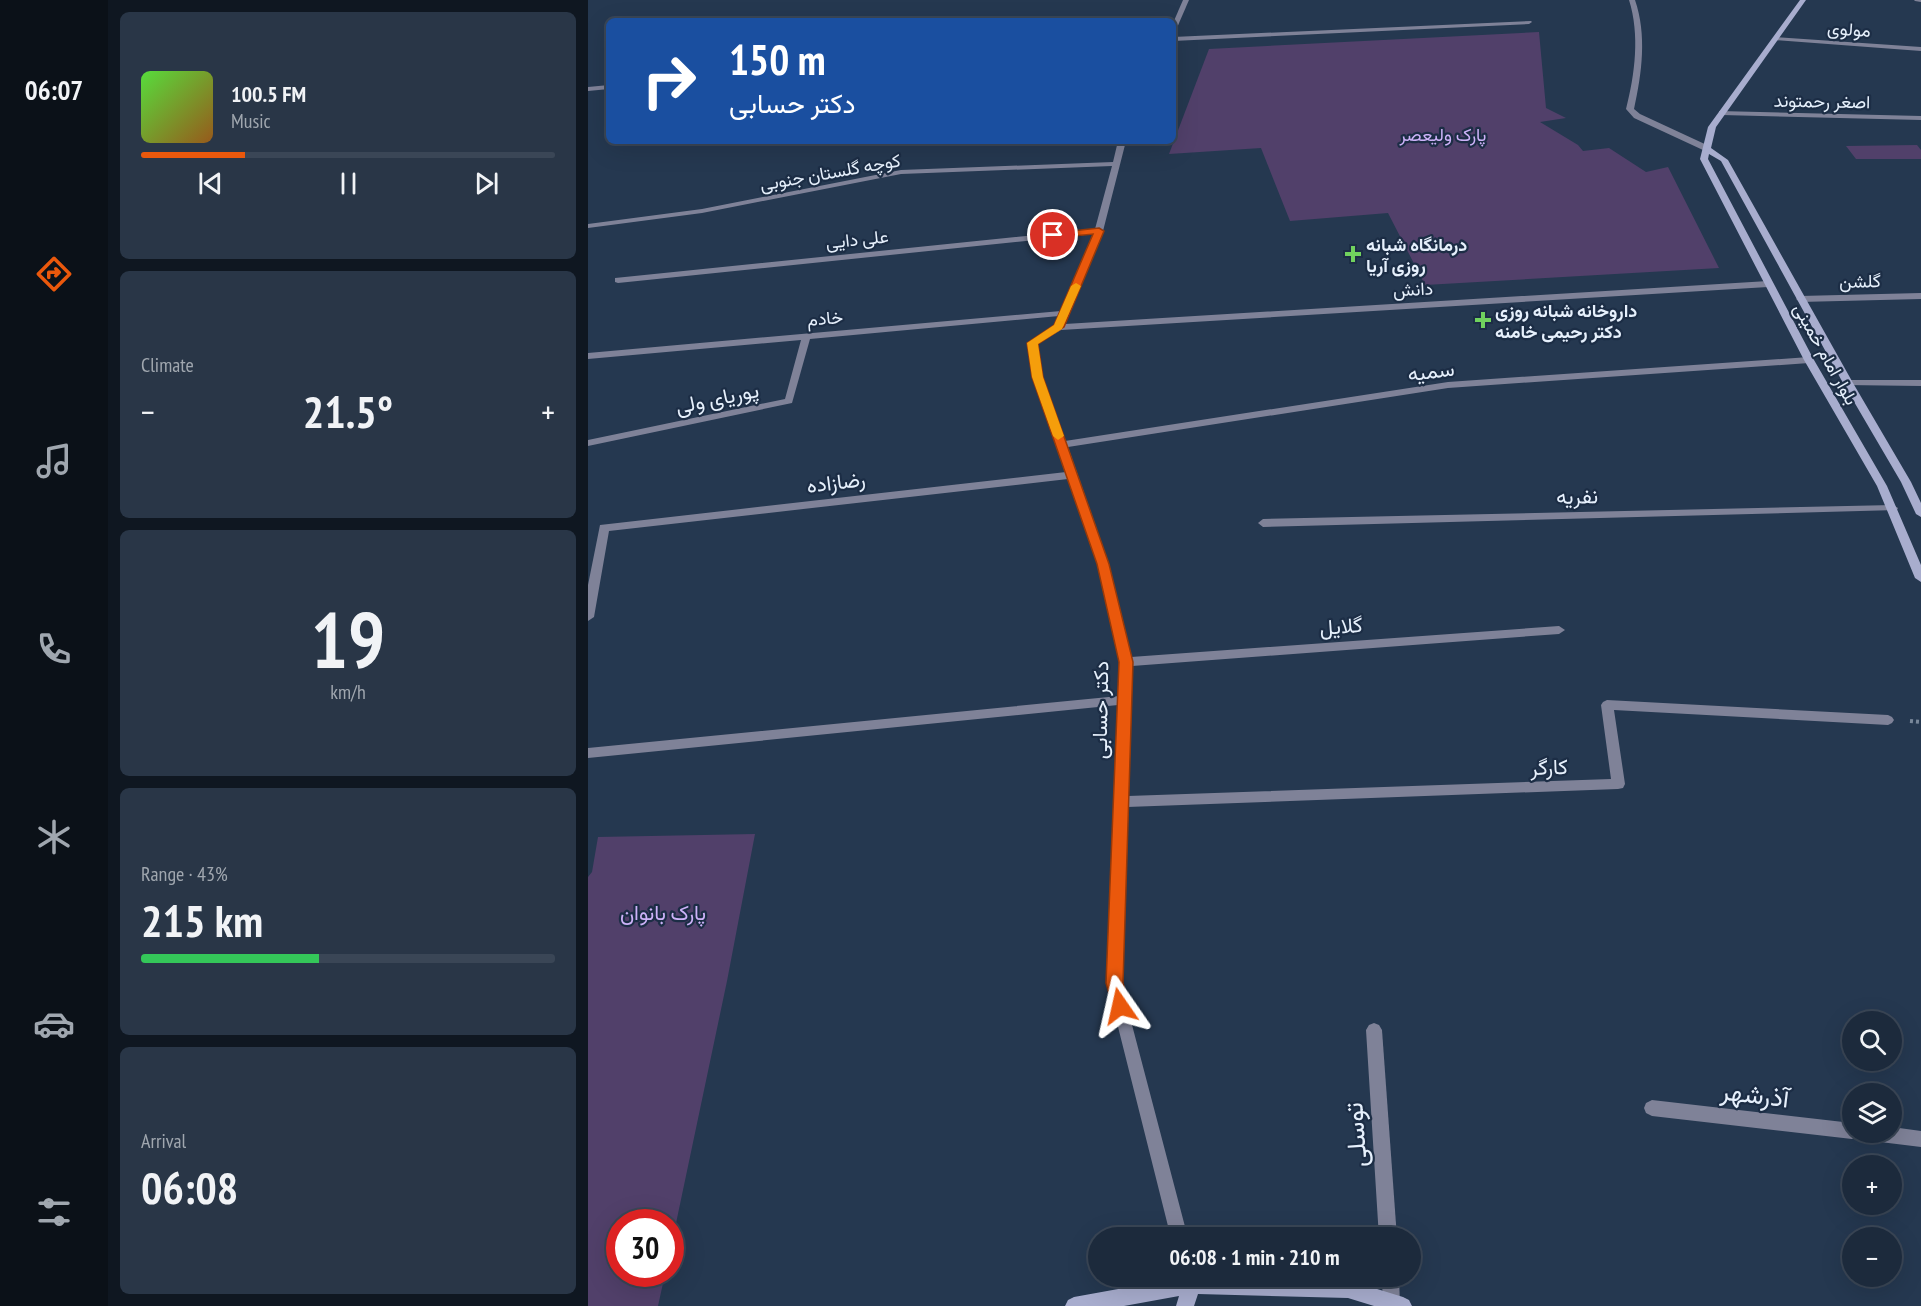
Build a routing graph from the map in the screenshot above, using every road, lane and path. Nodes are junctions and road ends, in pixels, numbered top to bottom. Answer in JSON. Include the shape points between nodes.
{"nodes":[{"id":1,"x":1186,"y":0,"type":"edge"},
{"id":2,"x":1632,"y":0,"type":"edge"},
{"id":3,"x":1803,"y":0,"type":"edge"},
{"id":4,"x":1529,"y":22,"type":"dead end"},
{"id":5,"x":1176,"y":23,"type":"edge"},
{"id":6,"x":1176,"y":39,"type":"edge"},
{"id":7,"x":1775,"y":39,"type":"junction"},
{"id":8,"x":1921,"y":49,"type":"edge"},
{"id":9,"x":606,"y":87,"type":"edge"},
{"id":10,"x":588,"y":89,"type":"edge"},
{"id":11,"x":1722,"y":113,"type":"junction"},
{"id":12,"x":1921,"y":118,"type":"edge"},
{"id":13,"x":1121,"y":144,"type":"edge"},
{"id":14,"x":1706,"y":148,"type":"junction"},
{"id":15,"x":1116,"y":164,"type":"junction"},
{"id":16,"x":588,"y":226,"type":"edge"},
{"id":17,"x":1099,"y":231,"type":"junction"},
{"id":18,"x":618,"y":280,"type":"dead end"},
{"id":19,"x":1768,"y":284,"type":"junction"},
{"id":20,"x":1921,"y":296,"type":"edge"},
{"id":21,"x":1800,"y":298,"type":"junction"},
{"id":22,"x":1065,"y":313,"type":"junction"},
{"id":23,"x":1059,"y":327,"type":"junction"},
{"id":24,"x":806,"y":337,"type":"junction"},
{"id":25,"x":588,"y":356,"type":"edge"},
{"id":26,"x":1809,"y":360,"type":"junction"},
{"id":27,"x":1921,"y":382,"type":"edge"},
{"id":28,"x":1848,"y":383,"type":"junction"},
{"id":29,"x":588,"y":443,"type":"edge"},
{"id":30,"x":1062,"y":445,"type":"junction"},
{"id":31,"x":1072,"y":475,"type":"junction"},
{"id":32,"x":1893,"y":508,"type":"junction"},
{"id":33,"x":1921,"y":514,"type":"edge"},
{"id":34,"x":1263,"y":523,"type":"dead end"},
{"id":35,"x":1921,"y":578,"type":"edge"},
{"id":36,"x":588,"y":618,"type":"edge"},
{"id":37,"x":1559,"y":630,"type":"dead end"},
{"id":38,"x":1126,"y":662,"type":"junction"},
{"id":39,"x":1126,"y":700,"type":"junction"},
{"id":40,"x":1888,"y":720,"type":"dead end"},
{"id":41,"x":588,"y":753,"type":"edge"},
{"id":42,"x":1120,"y":802,"type":"junction"},
{"id":43,"x":1374,"y":1030,"type":"dead end"},
{"id":44,"x":1652,"y":1108,"type":"dead end"},
{"id":45,"x":1842,"y":1130,"type":"edge"},
{"id":46,"x":1902,"y":1137,"type":"edge"},
{"id":47,"x":1921,"y":1139,"type":"edge"},
{"id":48,"x":1177,"y":1227,"type":"edge"},
{"id":49,"x":1387,"y":1227,"type":"edge"},
{"id":50,"x":1163,"y":1287,"type":"edge"},
{"id":51,"x":1190,"y":1287,"type":"edge"},
{"id":52,"x":1309,"y":1287,"type":"edge"},
{"id":53,"x":1393,"y":1287,"type":"edge"},
{"id":54,"x":1397,"y":1304,"type":"edge"},
{"id":55,"x":1074,"y":1306,"type":"edge"},
{"id":56,"x":1185,"y":1306,"type":"edge"}],
"edges":[{"from":1,"to":5,"type":"street"},
{"from":2,"to":14,"type":"street","via":[[1639,46],[1630,109],[1637,116]]},
{"from":3,"to":7,"type":"street"},
{"from":4,"to":6,"type":"street"},
{"from":7,"to":8,"type":"street","name":"مولوی"},
{"from":7,"to":11,"type":"street"},
{"from":9,"to":10,"type":"street"},
{"from":11,"to":12,"type":"street","name":"اصغر رحمتوند"},
{"from":11,"to":14,"type":"street","via":[[1712,127]]},
{"from":13,"to":15,"type":"street"},
{"from":14,"to":19,"type":"street","name":"بلوار امام خمینی","via":[[1704,159]]},
{"from":14,"to":21,"type":"street","name":"بلوار امام خمینی","via":[[1724,160]]},
{"from":15,"to":16,"type":"street","name":"کوچه گلستان جنوبی","via":[[901,172],[702,211]]},
{"from":15,"to":17,"type":"street"},
{"from":17,"to":18,"type":"street","name":"علی دایی"},
{"from":17,"to":22,"type":"street"},
{"from":19,"to":23,"type":"street","name":"دانش"},
{"from":19,"to":26,"type":"street","name":"بلوار امام خمینی"},
{"from":20,"to":21,"type":"street","name":"گلشن"},
{"from":21,"to":28,"type":"street","name":"بلوار امام خمینی"},
{"from":22,"to":23,"type":"street"},
{"from":22,"to":24,"type":"street","name":"خادم"},
{"from":23,"to":30,"type":"street","name":"دکتر حسابی","via":[[1033,343],[1038,377]]},
{"from":24,"to":25,"type":"street","name":"خادم"},
{"from":24,"to":29,"type":"street","name":"پوریای ولی","via":[[789,401]]},
{"from":26,"to":30,"type":"street","name":"سمیه","via":[[1448,386]]},
{"from":26,"to":32,"type":"street","name":"بلوار امام خمینی"},
{"from":27,"to":28,"type":"street"},
{"from":28,"to":33,"type":"street","name":"بلوار امام خمینی"},
{"from":30,"to":31,"type":"street","name":"دکتر حسابی"},
{"from":31,"to":36,"type":"street","name":"رضازاده","via":[[604,528]]},
{"from":31,"to":38,"type":"street","name":"دکتر حسابی","via":[[1103,564]]},
{"from":32,"to":34,"type":"street","name":"نفریه"},
{"from":32,"to":35,"type":"street","name":"بلوار امام خمینی"},
{"from":37,"to":38,"type":"street","name":"گلایل"},
{"from":38,"to":39,"type":"street","name":"دکتر حسابی"},
{"from":39,"to":41,"type":"street"},
{"from":39,"to":42,"type":"street","name":"دکتر حسابی"},
{"from":40,"to":42,"type":"street","name":"کارگر","via":[[1607,705],[1618,784]]},
{"from":42,"to":48,"type":"street","name":"دکتر حسابی","via":[[1114,983]]},
{"from":43,"to":49,"type":"street","name":"توسلی"},
{"from":44,"to":45,"type":"street","name":"آذرشهر"},
{"from":46,"to":47,"type":"street"},
{"from":50,"to":55,"type":"street"},
{"from":51,"to":56,"type":"street"},
{"from":52,"to":54,"type":"street","via":[[1348,1289]]},
{"from":53,"to":54,"type":"street"}]}
